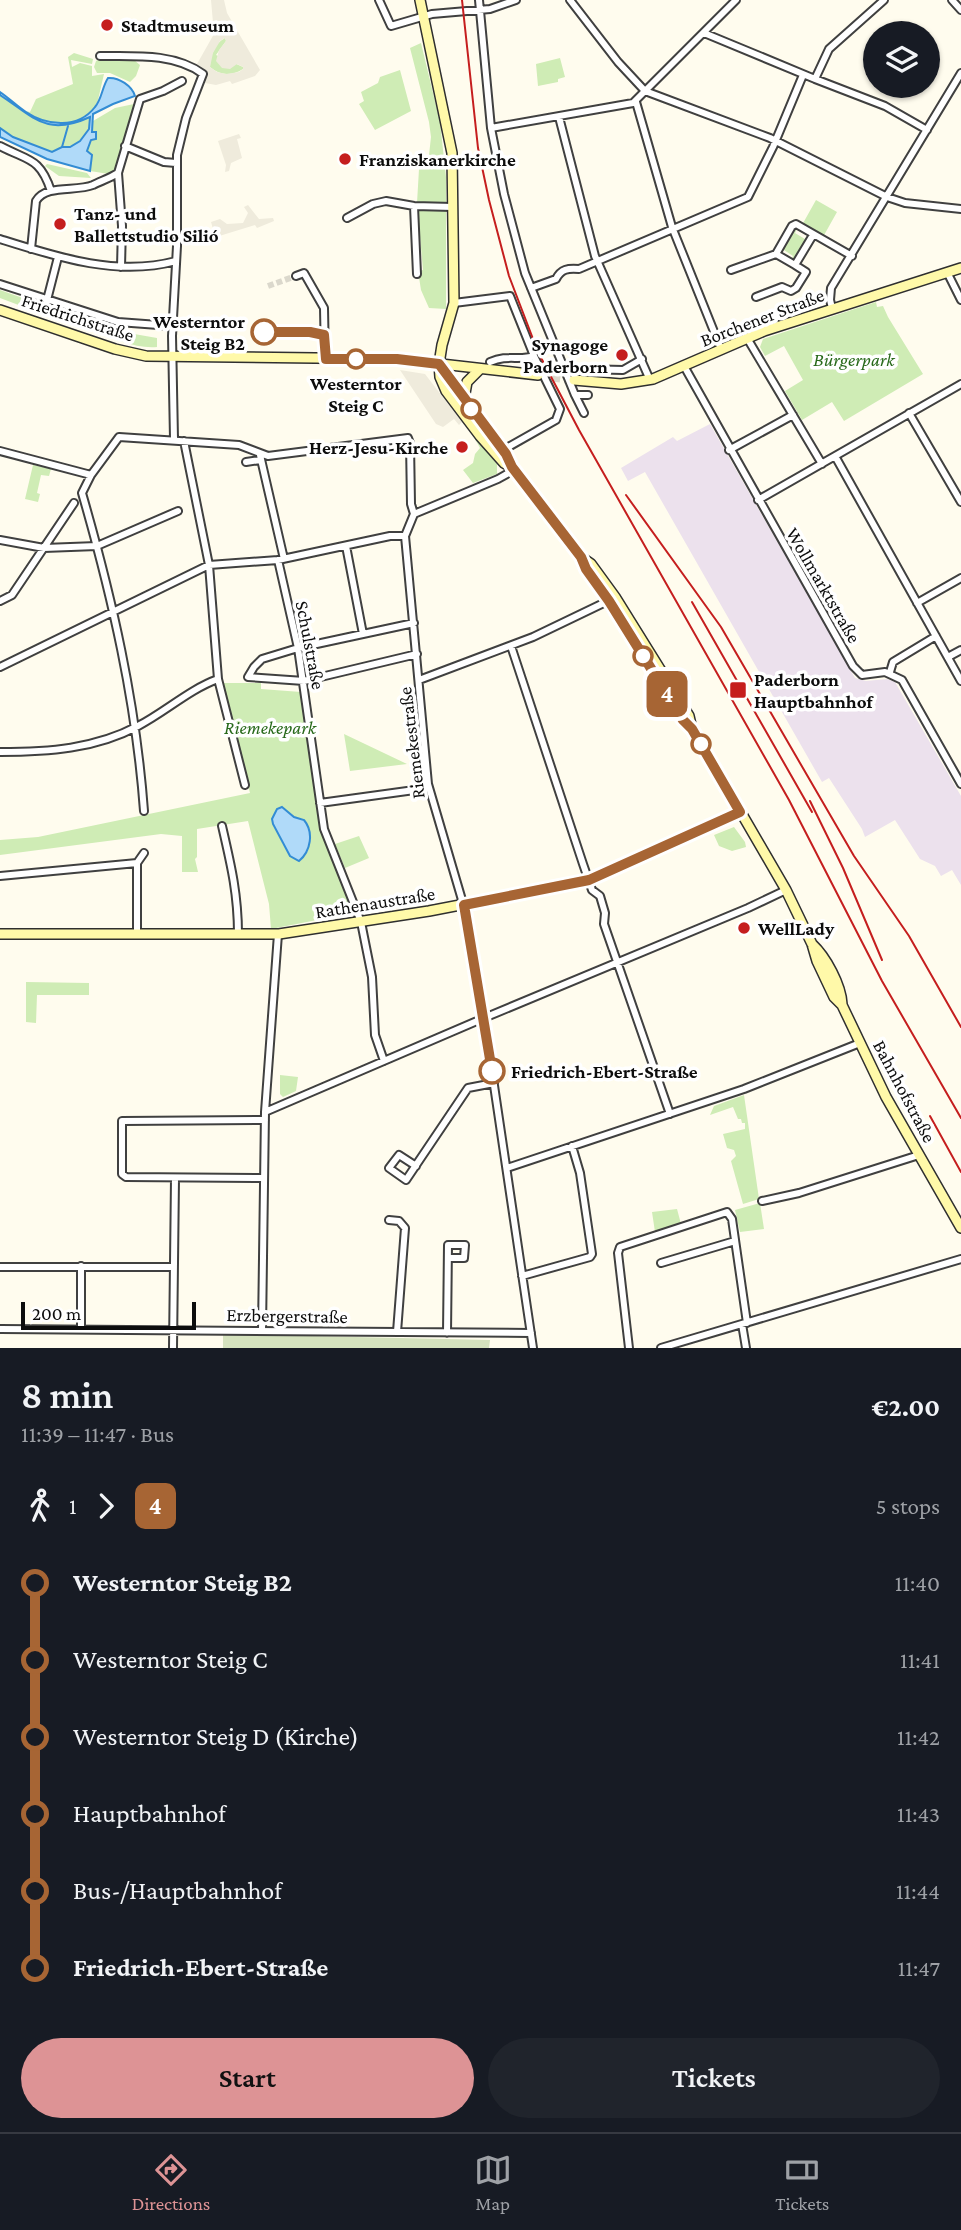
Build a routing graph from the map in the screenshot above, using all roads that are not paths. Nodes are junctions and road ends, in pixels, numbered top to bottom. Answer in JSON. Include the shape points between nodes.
{"nodes":[{"id":1,"x":379,"y":0,"type":"edge"},
{"id":2,"x":420,"y":0,"type":"edge"},
{"id":3,"x":479,"y":0,"type":"edge"},
{"id":4,"x":516,"y":0,"type":"edge"},
{"id":5,"x":570,"y":0,"type":"edge"},
{"id":6,"x":736,"y":0,"type":"edge"},
{"id":7,"x":884,"y":0,"type":"edge"},
{"id":8,"x":952,"y":0,"type":"edge"},
{"id":9,"x":961,"y":10,"type":"edge"},
{"id":10,"x":481,"y":11,"type":"junction"},
{"id":11,"x":423,"y":16,"type":"junction"},
{"id":12,"x":704,"y":33,"type":"junction"},
{"id":13,"x":100,"y":56,"type":"dead end"},
{"id":14,"x":809,"y":77,"type":"junction"},
{"id":15,"x":959,"y":78,"type":"edge"},
{"id":16,"x":182,"y":81,"type":"dead end"},
{"id":17,"x":645,"y":90,"type":"junction"},
{"id":18,"x":636,"y":102,"type":"junction"},
{"id":19,"x":559,"y":117,"type":"junction"},
{"id":20,"x":491,"y":128,"type":"junction"},
{"id":21,"x":927,"y":130,"type":"junction"},
{"id":22,"x":774,"y":140,"type":"junction"},
{"id":23,"x":0,"y":146,"type":"edge"},
{"id":24,"x":125,"y":146,"type":"junction"},
{"id":25,"x":176,"y":163,"type":"junction"},
{"id":26,"x":118,"y":173,"type":"junction"},
{"id":27,"x":51,"y":191,"type":"junction"},
{"id":28,"x":887,"y":197,"type":"junction"},
{"id":29,"x":414,"y":206,"type":"junction"},
{"id":30,"x":453,"y":207,"type":"junction"},
{"id":31,"x":961,"y":209,"type":"edge"},
{"id":32,"x":347,"y":218,"type":"dead end"},
{"id":33,"x":672,"y":228,"type":"junction"},
{"id":34,"x":813,"y":235,"type":"junction"},
{"id":35,"x":0,"y":239,"type":"edge"},
{"id":36,"x":32,"y":249,"type":"junction"},
{"id":37,"x":776,"y":254,"type":"junction"},
{"id":38,"x":58,"y":257,"type":"junction"},
{"id":39,"x":852,"y":257,"type":"junction"},
{"id":40,"x":597,"y":260,"type":"junction"},
{"id":41,"x":176,"y":261,"type":"junction"},
{"id":42,"x":795,"y":265,"type":"junction"},
{"id":43,"x":121,"y":267,"type":"junction"},
{"id":44,"x":961,"y":268,"type":"edge"},
{"id":45,"x":731,"y":270,"type":"dead end"},
{"id":46,"x":947,"y":272,"type":"junction"},
{"id":47,"x":417,"y":274,"type":"dead end"},
{"id":48,"x":296,"y":276,"type":"dead end"},
{"id":49,"x":0,"y":284,"type":"edge"},
{"id":50,"x":531,"y":288,"type":"junction"},
{"id":51,"x":756,"y":298,"type":"dead end"},
{"id":52,"x":961,"y":299,"type":"edge"},
{"id":53,"x":47,"y":300,"type":"junction"},
{"id":54,"x":454,"y":303,"type":"junction"},
{"id":55,"x":832,"y":309,"type":"junction"},
{"id":56,"x":0,"y":310,"type":"edge"},
{"id":57,"x":172,"y":326,"type":"junction"},
{"id":58,"x":747,"y":338,"type":"junction"},
{"id":59,"x":721,"y":349,"type":"junction"},
{"id":60,"x":534,"y":356,"type":"junction"},
{"id":61,"x":172,"y":357,"type":"junction"},
{"id":62,"x":326,"y":359,"type":"junction"},
{"id":63,"x":642,"y":359,"type":"junction"},
{"id":64,"x":490,"y":362,"type":"dead end"},
{"id":65,"x":561,"y":363,"type":"junction"},
{"id":66,"x":439,"y":364,"type":"junction"},
{"id":67,"x":684,"y":366,"type":"junction"},
{"id":68,"x":479,"y":370,"type":"junction"},
{"id":69,"x":538,"y":375,"type":"tunnel mouth"},
{"id":70,"x":574,"y":380,"type":"tunnel mouth"},
{"id":71,"x":650,"y":380,"type":"junction"},
{"id":72,"x":961,"y":384,"type":"edge"},
{"id":73,"x":575,"y":395,"type":"junction"},
{"id":74,"x":587,"y":395,"type":"dead end"},
{"id":75,"x":464,"y":399,"type":"junction"},
{"id":76,"x":584,"y":413,"type":"dead end"},
{"id":77,"x":909,"y":413,"type":"junction"},
{"id":78,"x":793,"y":415,"type":"junction"},
{"id":79,"x":174,"y":439,"type":"junction"},
{"id":80,"x":184,"y":442,"type":"junction"},
{"id":81,"x":503,"y":450,"type":"junction"},
{"id":82,"x":729,"y":450,"type":"junction"},
{"id":83,"x":0,"y":451,"type":"edge"},
{"id":84,"x":835,"y":456,"type":"junction"},
{"id":85,"x":260,"y":457,"type":"junction"},
{"id":86,"x":247,"y":460,"type":"dead end"},
{"id":87,"x":822,"y":464,"type":"junction"},
{"id":88,"x":513,"y":469,"type":"junction"},
{"id":89,"x":92,"y":475,"type":"junction"},
{"id":90,"x":758,"y":500,"type":"junction"},
{"id":91,"x":961,"y":502,"type":"edge"},
{"id":92,"x":74,"y":503,"type":"dead end"},
{"id":93,"x":178,"y":511,"type":"dead end"},
{"id":94,"x":414,"y":514,"type":"junction"},
{"id":95,"x":405,"y":536,"type":"junction"},
{"id":96,"x":0,"y":540,"type":"edge"},
{"id":97,"x":97,"y":546,"type":"junction"},
{"id":98,"x":345,"y":546,"type":"junction"},
{"id":99,"x":44,"y":548,"type":"junction"},
{"id":100,"x":281,"y":559,"type":"junction"},
{"id":101,"x":209,"y":565,"type":"junction"},
{"id":102,"x":961,"y":578,"type":"edge"},
{"id":103,"x":612,"y":599,"type":"junction"},
{"id":104,"x":0,"y":601,"type":"edge"},
{"id":105,"x":918,"y":603,"type":"junction"},
{"id":106,"x":114,"y":613,"type":"junction"},
{"id":107,"x":414,"y":624,"type":"junction"},
{"id":108,"x":363,"y":634,"type":"junction"},
{"id":109,"x":936,"y":636,"type":"junction"},
{"id":110,"x":511,"y":646,"type":"junction"},
{"id":111,"x":298,"y":648,"type":"junction"},
{"id":112,"x":961,"y":650,"type":"edge"},
{"id":113,"x":417,"y":654,"type":"junction"},
{"id":114,"x":948,"y":657,"type":"junction"},
{"id":115,"x":0,"y":667,"type":"edge"},
{"id":116,"x":890,"y":673,"type":"junction"},
{"id":117,"x":218,"y":679,"type":"junction"},
{"id":118,"x":419,"y":680,"type":"junction"},
{"id":119,"x":304,"y":681,"type":"junction"},
{"id":120,"x":961,"y":681,"type":"edge"},
{"id":121,"x":135,"y":728,"type":"junction"},
{"id":122,"x":0,"y":752,"type":"edge"},
{"id":123,"x":961,"y":783,"type":"edge"},
{"id":124,"x":245,"y":785,"type":"dead end"},
{"id":125,"x":429,"y":789,"type":"junction"},
{"id":126,"x":320,"y":803,"type":"junction"},
{"id":127,"x":144,"y":811,"type":"dead end"},
{"id":128,"x":740,"y":812,"type":"junction"},
{"id":129,"x":222,"y":826,"type":"dead end"},
{"id":130,"x":144,"y":853,"type":"dead end"},
{"id":131,"x":137,"y":863,"type":"junction"},
{"id":132,"x":0,"y":876,"type":"edge"},
{"id":133,"x":589,"y":880,"type":"junction"},
{"id":134,"x":786,"y":890,"type":"junction"},
{"id":135,"x":464,"y":905,"type":"junction"},
{"id":136,"x":361,"y":922,"type":"junction"},
{"id":137,"x":0,"y":934,"type":"edge"},
{"id":138,"x":238,"y":934,"type":"junction"},
{"id":139,"x":278,"y":934,"type":"junction"},
{"id":140,"x":137,"y":935,"type":"junction"},
{"id":141,"x":617,"y":962,"type":"junction"},
{"id":142,"x":484,"y":1018,"type":"junction"},
{"id":143,"x":860,"y":1043,"type":"junction"},
{"id":144,"x":384,"y":1061,"type":"junction"},
{"id":145,"x":494,"y":1083,"type":"junction"},
{"id":146,"x":670,"y":1114,"type":"junction"},
{"id":147,"x":265,"y":1116,"type":"junction"},
{"id":148,"x":572,"y":1146,"type":"junction"},
{"id":149,"x":919,"y":1155,"type":"junction"},
{"id":150,"x":416,"y":1166,"type":"dead end"},
{"id":151,"x":507,"y":1168,"type":"junction"},
{"id":152,"x":175,"y":1178,"type":"junction"},
{"id":153,"x":264,"y":1178,"type":"junction"},
{"id":154,"x":762,"y":1201,"type":"dead end"},
{"id":155,"x":389,"y":1220,"type":"dead end"},
{"id":156,"x":961,"y":1228,"type":"edge"},
{"id":157,"x":735,"y":1241,"type":"junction"},
{"id":158,"x":448,"y":1258,"type":"dead end"},
{"id":159,"x":961,"y":1259,"type":"edge"},
{"id":160,"x":661,"y":1263,"type":"dead end"},
{"id":161,"x":81,"y":1266,"type":"junction"},
{"id":162,"x":0,"y":1267,"type":"edge"},
{"id":163,"x":172,"y":1267,"type":"junction"},
{"id":164,"x":522,"y":1276,"type":"junction"},
{"id":165,"x":745,"y":1323,"type":"junction"},
{"id":166,"x":0,"y":1329,"type":"edge"},
{"id":167,"x":81,"y":1329,"type":"junction"},
{"id":168,"x":173,"y":1329,"type":"junction"},
{"id":169,"x":262,"y":1330,"type":"junction"},
{"id":170,"x":397,"y":1332,"type":"junction"},
{"id":171,"x":447,"y":1333,"type":"junction"},
{"id":172,"x":531,"y":1333,"type":"junction"},
{"id":173,"x":173,"y":1348,"type":"edge"},
{"id":174,"x":533,"y":1348,"type":"edge"},
{"id":175,"x":629,"y":1348,"type":"edge"},
{"id":176,"x":661,"y":1348,"type":"edge"},
{"id":177,"x":746,"y":1348,"type":"edge"}],
"edges":[{"from":1,"to":11,"type":"street","via":[[391,26]]},
{"from":2,"to":11,"type":"main road"},
{"from":3,"to":10,"type":"street"},
{"from":4,"to":10,"type":"street"},
{"from":5,"to":17,"type":"street"},
{"from":6,"to":12,"type":"street"},
{"from":7,"to":14,"type":"street","via":[[829,49]]},
{"from":8,"to":9,"type":"street"},
{"from":10,"to":11,"type":"street"},
{"from":10,"to":20,"type":"street"},
{"from":11,"to":30,"type":"main road","via":[[449,137]]},
{"from":12,"to":14,"type":"street"},
{"from":12,"to":17,"type":"street"},
{"from":13,"to":25,"type":"street","via":[[156,57],[202,74]]},
{"from":14,"to":21,"type":"street","via":[[885,107]]},
{"from":14,"to":22,"type":"street"},
{"from":15,"to":21,"type":"street"},
{"from":16,"to":24,"type":"street","via":[[140,99]]},
{"from":17,"to":18,"type":"street"},
{"from":17,"to":22,"type":"street"},
{"from":18,"to":19,"type":"street"},
{"from":18,"to":33,"type":"street"},
{"from":19,"to":20,"type":"street"},
{"from":19,"to":40,"type":"street"},
{"from":20,"to":50,"type":"street"},
{"from":21,"to":28,"type":"street"},
{"from":22,"to":28,"type":"street"},
{"from":22,"to":33,"type":"street","via":[[748,197]]},
{"from":23,"to":27,"type":"street","via":[[41,168]]},
{"from":24,"to":25,"type":"street"},
{"from":24,"to":26,"type":"street"},
{"from":25,"to":41,"type":"street"},
{"from":26,"to":27,"type":"street","via":[[92,185]]},
{"from":26,"to":43,"type":"street"},
{"from":27,"to":36,"type":"street","via":[[36,201]]},
{"from":28,"to":31,"type":"street"},
{"from":28,"to":39,"type":"street"},
{"from":29,"to":30,"type":"street"},
{"from":29,"to":32,"type":"street","via":[[377,202]]},
{"from":29,"to":47,"type":"street"},
{"from":30,"to":54,"type":"main road"},
{"from":33,"to":40,"type":"street"},
{"from":33,"to":59,"type":"street"},
{"from":34,"to":37,"type":"street","via":[[792,226]]},
{"from":34,"to":39,"type":"street"},
{"from":34,"to":42,"type":"street"},
{"from":35,"to":36,"type":"street"},
{"from":36,"to":38,"type":"street"},
{"from":37,"to":42,"type":"street"},
{"from":37,"to":45,"type":"street"},
{"from":38,"to":43,"type":"street"},
{"from":38,"to":53,"type":"street"},
{"from":39,"to":55,"type":"street","via":[[830,294]]},
{"from":40,"to":50,"type":"street"},
{"from":40,"to":63,"type":"street"},
{"from":41,"to":43,"type":"street"},
{"from":41,"to":57,"type":"street"},
{"from":42,"to":51,"type":"street","via":[[806,272],[796,288],[782,287]]},
{"from":44,"to":46,"type":"main road","name":"Borchener Straße"},
{"from":46,"to":52,"type":"street"},
{"from":46,"to":55,"type":"main road","name":"Borchener Straße"},
{"from":48,"to":62,"type":"street","via":[[304,273],[324,308]]},
{"from":49,"to":53,"type":"street"},
{"from":50,"to":65,"type":"street"},
{"from":53,"to":57,"type":"street","via":[[118,322]]},
{"from":54,"to":60,"type":"street","via":[[510,296]]},
{"from":54,"to":66,"type":"main road"},
{"from":55,"to":58,"type":"main road","name":"Borchener Straße"},
{"from":56,"to":61,"type":"main road","name":"Friedrichstraße","via":[[115,349]]},
{"from":57,"to":61,"type":"street"},
{"from":58,"to":59,"type":"main road","name":"Borchener Straße"},
{"from":58,"to":78,"type":"street"},
{"from":59,"to":67,"type":"main road","name":"Borchener Straße"},
{"from":60,"to":64,"type":"street","via":[[508,356]]},
{"from":60,"to":81,"type":"street","via":[[560,409],[556,419]]},
{"from":61,"to":62,"type":"main road","name":"Friedrichstraße"},
{"from":61,"to":79,"type":"street"},
{"from":62,"to":66,"type":"main road","name":"Friedrichstraße"},
{"from":63,"to":65,"type":"street","via":[[623,370],[581,369]]},
{"from":63,"to":71,"type":"street"},
{"from":65,"to":73,"type":"street"},
{"from":66,"to":68,"type":"main road"},
{"from":66,"to":75,"type":"main road","name":"Bahnhofstraße"},
{"from":66,"to":88,"type":"main road","name":"Bahnhofstraße","via":[[446,391],[492,450]]},
{"from":67,"to":71,"type":"main road","name":"Borchener Straße"},
{"from":67,"to":82,"type":"street","name":"Wollmarktstraße"},
{"from":68,"to":69,"type":"main road"},
{"from":68,"to":75,"type":"main road","via":[[467,382]]},
{"from":70,"to":71,"type":"main road","name":"Borchener Straße","via":[[621,384]]},
{"from":72,"to":77,"type":"street"},
{"from":73,"to":74,"type":"street"},
{"from":73,"to":76,"type":"street"},
{"from":75,"to":81,"type":"main road","name":"Bahnhofstraße"},
{"from":77,"to":84,"type":"street"},
{"from":77,"to":91,"type":"street"},
{"from":78,"to":82,"type":"street"},
{"from":78,"to":87,"type":"street"},
{"from":79,"to":80,"type":"street"},
{"from":79,"to":89,"type":"street","via":[[119,437]]},
{"from":80,"to":85,"type":"street","via":[[239,445]]},
{"from":80,"to":101,"type":"street"},
{"from":81,"to":88,"type":"main road","name":"Bahnhofstraße"},
{"from":82,"to":90,"type":"street","name":"Wollmarktstraße"},
{"from":83,"to":89,"type":"street"},
{"from":84,"to":87,"type":"street"},
{"from":84,"to":105,"type":"street"},
{"from":85,"to":86,"type":"street"},
{"from":85,"to":94,"type":"street","name":"Riemekestraße","via":[[408,438]]},
{"from":85,"to":100,"type":"street","name":"Schulstraße"},
{"from":87,"to":90,"type":"street"},
{"from":88,"to":94,"type":"street"},
{"from":88,"to":103,"type":"main road","name":"Bahnhofstraße"},
{"from":89,"to":97,"type":"street","via":[[82,493]]},
{"from":90,"to":116,"type":"street","name":"Wollmarktstraße","via":[[857,672]]},
{"from":92,"to":99,"type":"street"},
{"from":93,"to":97,"type":"street"},
{"from":94,"to":95,"type":"street","name":"Riemekestraße"},
{"from":95,"to":98,"type":"street"},
{"from":95,"to":107,"type":"street","name":"Riemekestraße"},
{"from":96,"to":99,"type":"street"},
{"from":97,"to":99,"type":"street"},
{"from":97,"to":106,"type":"street"},
{"from":98,"to":100,"type":"street"},
{"from":98,"to":108,"type":"street"},
{"from":99,"to":104,"type":"street","via":[[12,595]]},
{"from":100,"to":101,"type":"street"},
{"from":100,"to":111,"type":"street","name":"Schulstraße"},
{"from":101,"to":106,"type":"street"},
{"from":101,"to":117,"type":"street"},
{"from":102,"to":105,"type":"street"},
{"from":103,"to":110,"type":"street"},
{"from":103,"to":128,"type":"main road","name":"Bahnhofstraße"},
{"from":105,"to":109,"type":"street"},
{"from":106,"to":115,"type":"street"},
{"from":106,"to":121,"type":"street"},
{"from":107,"to":108,"type":"street"},
{"from":107,"to":113,"type":"street","name":"Riemekestraße"},
{"from":108,"to":111,"type":"street"},
{"from":109,"to":114,"type":"street"},
{"from":109,"to":116,"type":"street","via":[[893,662]]},
{"from":110,"to":118,"type":"street"},
{"from":110,"to":133,"type":"street"},
{"from":111,"to":119,"type":"street","name":"Schulstraße"},
{"from":111,"to":119,"type":"street","via":[[262,659],[248,677]]},
{"from":112,"to":114,"type":"street"},
{"from":113,"to":118,"type":"street","name":"Riemekestraße"},
{"from":113,"to":119,"type":"street"},
{"from":114,"to":120,"type":"street"},
{"from":116,"to":123,"type":"street","via":[[902,680]]},
{"from":117,"to":121,"type":"street"},
{"from":117,"to":124,"type":"street"},
{"from":118,"to":125,"type":"street","name":"Riemekestraße"},
{"from":119,"to":126,"type":"street","name":"Schulstraße"},
{"from":121,"to":122,"type":"street","via":[[81,747]]},
{"from":121,"to":127,"type":"street"},
{"from":125,"to":126,"type":"street"},
{"from":125,"to":135,"type":"street","name":"Riemekestraße"},
{"from":126,"to":136,"type":"street","name":"Schulstraße","via":[[328,844]]},
{"from":128,"to":133,"type":"main road","name":"Rathenaustraße"},
{"from":128,"to":134,"type":"main road","name":"Bahnhofstraße"},
{"from":129,"to":138,"type":"street","via":[[234,871]]},
{"from":130,"to":131,"type":"street"},
{"from":131,"to":132,"type":"street"},
{"from":131,"to":140,"type":"street"},
{"from":133,"to":135,"type":"main road","name":"Rathenaustraße"},
{"from":133,"to":141,"type":"street","via":[[603,904]]},
{"from":134,"to":141,"type":"street"},
{"from":134,"to":143,"type":"main road","name":"Bahnhofstraße"},
{"from":135,"to":136,"type":"main road","name":"Rathenaustraße"},
{"from":135,"to":142,"type":"street","name":"Riemekestraße"},
{"from":136,"to":139,"type":"main road","name":"Rathenaustraße"},
{"from":136,"to":144,"type":"street","name":"Schulstraße","via":[[372,977],[375,1035]]},
{"from":137,"to":140,"type":"main road","name":"Rathenaustraße"},
{"from":138,"to":139,"type":"main road","name":"Rathenaustraße"},
{"from":138,"to":140,"type":"main road","name":"Rathenaustraße"},
{"from":139,"to":147,"type":"street"},
{"from":141,"to":142,"type":"street"},
{"from":141,"to":146,"type":"street"},
{"from":142,"to":144,"type":"street"},
{"from":142,"to":145,"type":"street","name":"Riemekestraße"},
{"from":143,"to":146,"type":"street"},
{"from":143,"to":149,"type":"main road","name":"Bahnhofstraße"},
{"from":144,"to":147,"type":"street"},
{"from":145,"to":150,"type":"street","via":[[468,1088]]},
{"from":145,"to":151,"type":"street","name":"Riemekestraße"},
{"from":146,"to":148,"type":"street"},
{"from":147,"to":152,"type":"street","via":[[122,1121],[123,1175]]},
{"from":147,"to":153,"type":"street"},
{"from":148,"to":151,"type":"street"},
{"from":148,"to":164,"type":"street","via":[[592,1254]]},
{"from":149,"to":154,"type":"street"},
{"from":149,"to":156,"type":"main road","name":"Bahnhofstraße"},
{"from":151,"to":164,"type":"street","name":"Riemekestraße"},
{"from":152,"to":153,"type":"street"},
{"from":152,"to":163,"type":"street"},
{"from":153,"to":169,"type":"street"},
{"from":155,"to":170,"type":"street","via":[[399,1221],[405,1228]]},
{"from":157,"to":160,"type":"street"},
{"from":157,"to":165,"type":"street"},
{"from":157,"to":175,"type":"street","via":[[727,1212],[621,1245],[618,1253]]},
{"from":158,"to":171,"type":"street"},
{"from":159,"to":165,"type":"street"},
{"from":161,"to":162,"type":"street"},
{"from":161,"to":163,"type":"street"},
{"from":161,"to":167,"type":"street"},
{"from":163,"to":168,"type":"street"},
{"from":164,"to":172,"type":"street","name":"Riemekestraße"},
{"from":165,"to":176,"type":"street"},
{"from":165,"to":177,"type":"street"},
{"from":166,"to":167,"type":"street","name":"Erzbergerstraße"},
{"from":167,"to":168,"type":"street","name":"Erzbergerstraße"},
{"from":168,"to":169,"type":"street","name":"Erzbergerstraße"},
{"from":168,"to":173,"type":"street"},
{"from":169,"to":170,"type":"street","name":"Erzbergerstraße"},
{"from":170,"to":171,"type":"street","name":"Erzbergerstraße"},
{"from":171,"to":172,"type":"street","name":"Erzbergerstraße"},
{"from":172,"to":174,"type":"street","name":"Riemekestraße"}]}
